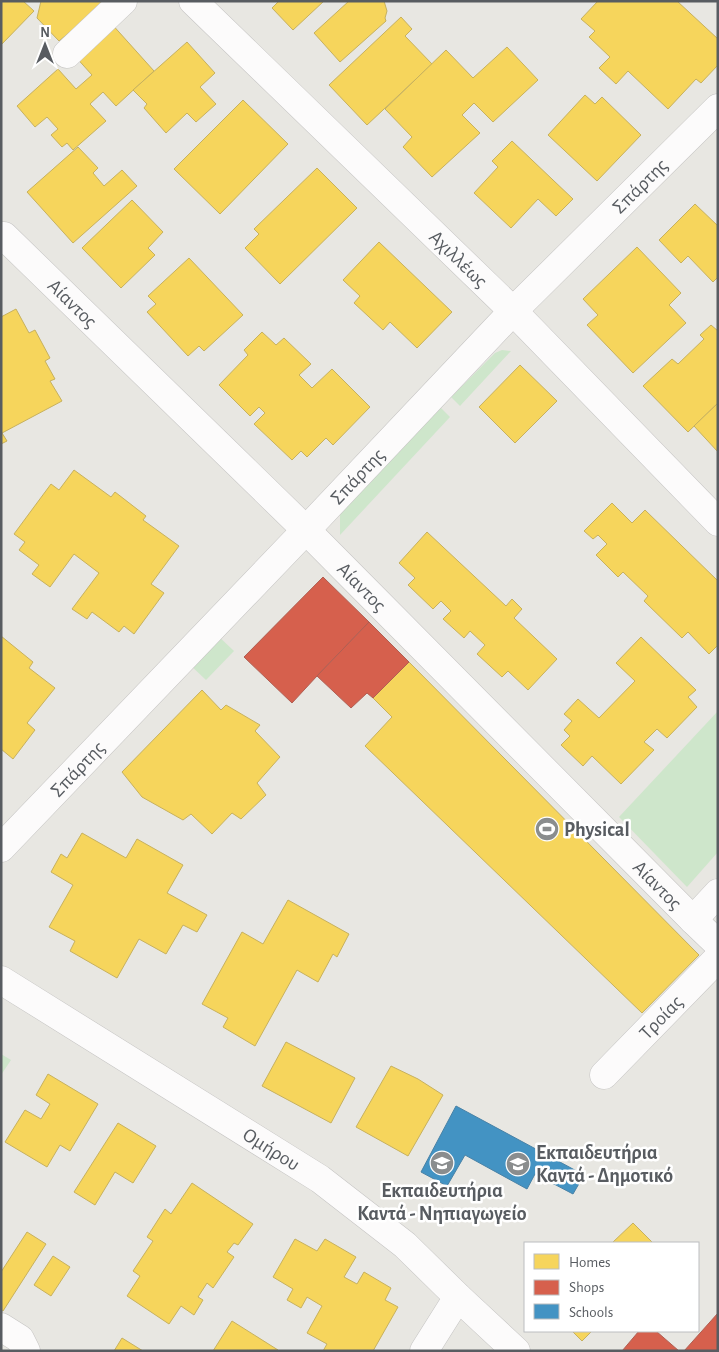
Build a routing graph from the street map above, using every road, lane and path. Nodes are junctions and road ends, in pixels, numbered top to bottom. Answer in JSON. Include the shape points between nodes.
{"nodes":[{"id":1,"x":123,"y":1,"type":"edge"},
{"id":2,"x":192,"y":1,"type":"edge"},
{"id":3,"x":67,"y":54,"type":"dead end"},
{"id":4,"x":718,"y":108,"type":"edge"},
{"id":5,"x":1,"y":236,"type":"edge"},
{"id":6,"x":512,"y":310,"type":"junction"},
{"id":7,"x":718,"y":522,"type":"edge"},
{"id":8,"x":306,"y":530,"type":"junction"},
{"id":9,"x":1,"y":848,"type":"edge"},
{"id":10,"x":718,"y":893,"type":"edge"},
{"id":11,"x":693,"y":920,"type":"junction"},
{"id":12,"x":718,"y":944,"type":"edge"},
{"id":13,"x":718,"y":958,"type":"edge"},
{"id":14,"x":1,"y":980,"type":"edge"},
{"id":15,"x":604,"y":1075,"type":"dead end"},
{"id":16,"x":458,"y":1297,"type":"junction"},
{"id":17,"x":1,"y":1327,"type":"edge"},
{"id":18,"x":26,"y":1351,"type":"edge"},
{"id":19,"x":424,"y":1351,"type":"edge"},
{"id":20,"x":516,"y":1351,"type":"edge"}],
"edges":[{"from":1,"to":3,"type":"street"},
{"from":2,"to":6,"type":"street","name":"Αχιλλέως"},
{"from":4,"to":6,"type":"street","name":"Σπάρτης"},
{"from":5,"to":8,"type":"street","name":"Αίαντος"},
{"from":6,"to":7,"type":"street","name":"Αχιλλέως"},
{"from":6,"to":8,"type":"street","name":"Σπάρτης"},
{"from":8,"to":9,"type":"street","name":"Σπάρτης"},
{"from":8,"to":11,"type":"street","name":"Αίαντος"},
{"from":10,"to":11,"type":"street"},
{"from":11,"to":12,"type":"street","name":"Αίαντος"},
{"from":13,"to":15,"type":"street","name":"Τροίας"},
{"from":14,"to":16,"type":"street","name":"Ομήρου","via":[[320,1179],[405,1245]]},
{"from":16,"to":19,"type":"street"},
{"from":16,"to":20,"type":"street","name":"Ομήρου"},
{"from":17,"to":18,"type":"street","via":[[20,1339]]}]}
